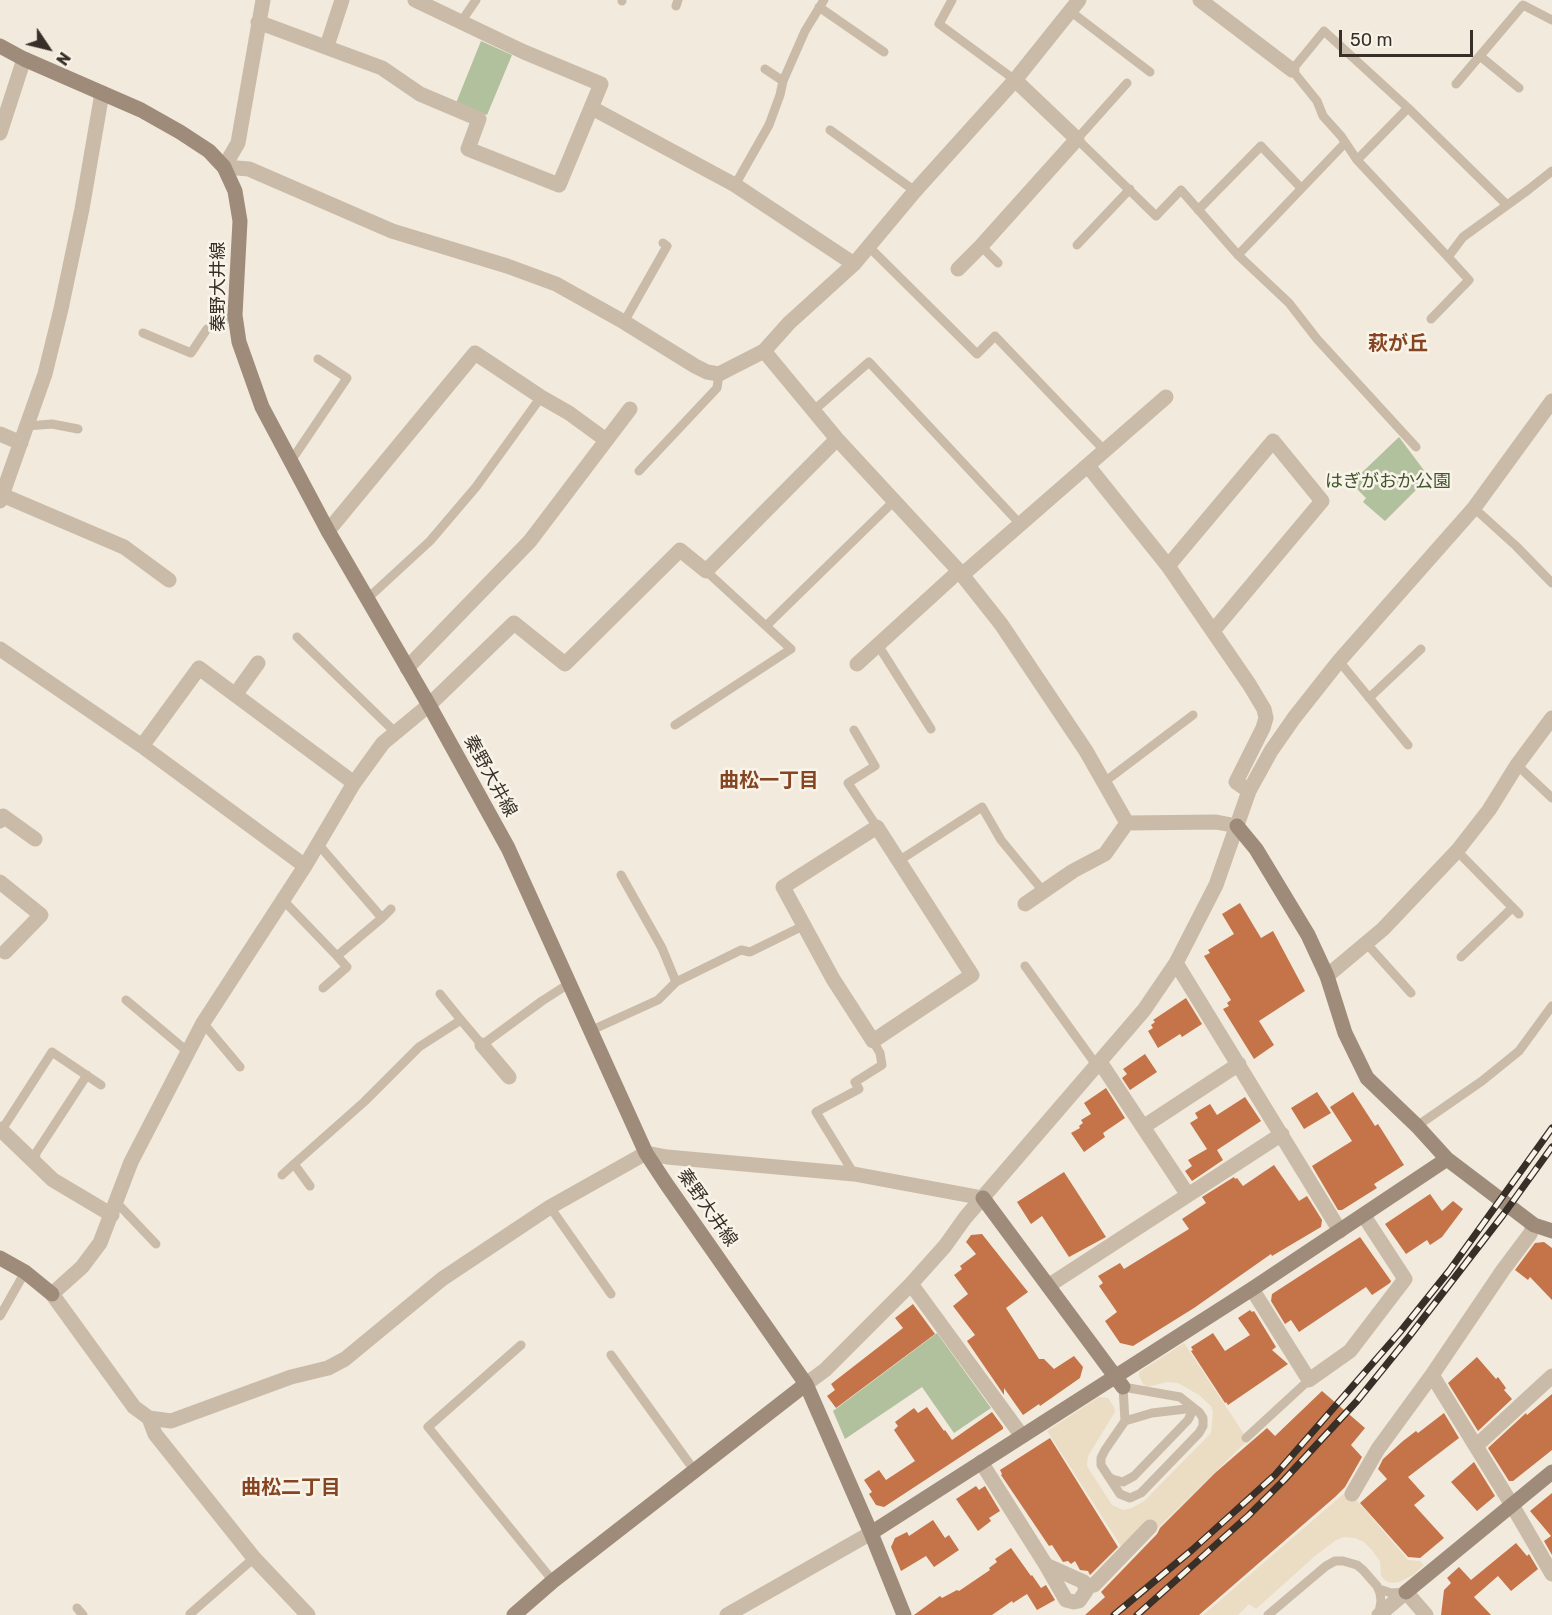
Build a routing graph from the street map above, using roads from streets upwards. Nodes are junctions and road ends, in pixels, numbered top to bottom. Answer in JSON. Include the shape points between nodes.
{"nodes":[{"id":1,"x":263,"y":0,"type":"edge"},
{"id":2,"x":342,"y":0,"type":"edge"},
{"id":3,"x":416,"y":0,"type":"edge"},
{"id":4,"x":1200,"y":0,"type":"edge"},
{"id":5,"x":1075,"y":5,"type":"edge"},
{"id":6,"x":258,"y":22,"type":"junction"},
{"id":7,"x":0,"y":46,"type":"edge"},
{"id":8,"x":327,"y":46,"type":"junction"},
{"id":9,"x":24,"y":59,"type":"junction"},
{"id":10,"x":1292,"y":70,"type":"road end"},
{"id":11,"x":1015,"y":80,"type":"junction"},
{"id":12,"x":102,"y":93,"type":"junction"},
{"id":13,"x":591,"y":108,"type":"junction"},
{"id":14,"x":0,"y":133,"type":"edge"},
{"id":15,"x":224,"y":167,"type":"junction"},
{"id":16,"x":854,"y":264,"type":"junction"},
{"id":17,"x":958,"y":268,"type":"dead end"},
{"id":18,"x":764,"y":351,"type":"junction"},
{"id":19,"x":1166,"y":397,"type":"dead end"},
{"id":20,"x":1552,"y":403,"type":"edge"},
{"id":21,"x":630,"y":409,"type":"dead end"},
{"id":22,"x":0,"y":434,"type":"edge"},
{"id":23,"x":837,"y":439,"type":"junction"},
{"id":24,"x":606,"y":440,"type":"junction"},
{"id":25,"x":21,"y":443,"type":"junction"},
{"id":26,"x":1088,"y":466,"type":"junction"},
{"id":27,"x":1,"y":498,"type":"edge"},
{"id":28,"x":328,"y":531,"type":"junction"},
{"id":29,"x":1168,"y":566,"type":"junction"},
{"id":30,"x":961,"y":573,"type":"junction"},
{"id":31,"x":169,"y":580,"type":"dead end"},
{"id":32,"x":1213,"y":631,"type":"junction"},
{"id":33,"x":0,"y":649,"type":"edge"},
{"id":34,"x":258,"y":663,"type":"dead end"},
{"id":35,"x":857,"y":664,"type":"dead end"},
{"id":36,"x":407,"y":668,"type":"junction"},
{"id":37,"x":235,"y":695,"type":"junction"},
{"id":38,"x":429,"y":705,"type":"junction"},
{"id":39,"x":1552,"y":718,"type":"edge"},
{"id":40,"x":142,"y":746,"type":"junction"},
{"id":41,"x":354,"y":783,"type":"junction"},
{"id":42,"x":1249,"y":791,"type":"junction"},
{"id":43,"x":0,"y":821,"type":"edge"},
{"id":44,"x":1127,"y":823,"type":"junction"},
{"id":45,"x":1237,"y":826,"type":"junction"},
{"id":46,"x":35,"y":839,"type":"dead end"},
{"id":47,"x":305,"y":866,"type":"junction"},
{"id":48,"x":0,"y":882,"type":"edge"},
{"id":49,"x":1025,"y":904,"type":"dead end"},
{"id":50,"x":2,"y":953,"type":"edge"},
{"id":51,"x":1176,"y":963,"type":"junction"},
{"id":52,"x":1327,"y":975,"type":"junction"},
{"id":53,"x":873,"y":1041,"type":"joint"},
{"id":54,"x":482,"y":1045,"type":"road end"},
{"id":55,"x":1098,"y":1064,"type":"junction"},
{"id":56,"x":1239,"y":1064,"type":"junction"},
{"id":57,"x":509,"y":1077,"type":"dead end"},
{"id":58,"x":1143,"y":1127,"type":"junction"},
{"id":59,"x":1,"y":1130,"type":"edge"},
{"id":60,"x":1282,"y":1134,"type":"junction"},
{"id":61,"x":646,"y":1152,"type":"junction"},
{"id":62,"x":1447,"y":1159,"type":"junction"},
{"id":63,"x":1188,"y":1195,"type":"junction"},
{"id":64,"x":983,"y":1198,"type":"junction"},
{"id":65,"x":115,"y":1209,"type":"junction"},
{"id":66,"x":1364,"y":1216,"type":"junction"},
{"id":67,"x":1534,"y":1225,"type":"junction"},
{"id":68,"x":1340,"y":1231,"type":"junction"},
{"id":69,"x":1552,"y":1231,"type":"edge"},
{"id":70,"x":0,"y":1257,"type":"edge"},
{"id":71,"x":911,"y":1284,"type":"junction"},
{"id":72,"x":1048,"y":1286,"type":"junction"},
{"id":73,"x":1252,"y":1289,"type":"junction"},
{"id":74,"x":52,"y":1294,"type":"junction"},
{"id":75,"x":1432,"y":1375,"type":"junction"},
{"id":76,"x":1552,"y":1376,"type":"edge"},
{"id":77,"x":1119,"y":1381,"type":"junction"},
{"id":78,"x":806,"y":1384,"type":"junction"},
{"id":79,"x":149,"y":1418,"type":"junction"},
{"id":80,"x":1022,"y":1436,"type":"junction"},
{"id":81,"x":1476,"y":1446,"type":"junction"},
{"id":82,"x":981,"y":1462,"type":"junction"},
{"id":83,"x":1552,"y":1472,"type":"edge"},
{"id":84,"x":1352,"y":1494,"type":"dead end"},
{"id":85,"x":1512,"y":1505,"type":"junction"},
{"id":86,"x":1150,"y":1527,"type":"dead end"},
{"id":87,"x":871,"y":1533,"type":"junction"},
{"id":88,"x":1046,"y":1565,"type":"junction"},
{"id":89,"x":1552,"y":1574,"type":"edge"},
{"id":90,"x":1086,"y":1587,"type":"junction"},
{"id":91,"x":1406,"y":1592,"type":"junction"},
{"id":92,"x":308,"y":1615,"type":"edge"},
{"id":93,"x":514,"y":1615,"type":"edge"},
{"id":94,"x":727,"y":1615,"type":"edge"},
{"id":95,"x":904,"y":1615,"type":"edge"},
{"id":96,"x":1378,"y":1615,"type":"edge"},
{"id":97,"x":1426,"y":1615,"type":"edge"}],
"edges":[{"from":1,"to":6,"type":"street"},
{"from":2,"to":8,"type":"street"},
{"from":3,"to":13,"type":"street","via":[[601,84]]},
{"from":4,"to":10,"type":"street"},
{"from":5,"to":11,"type":"street"},
{"from":6,"to":8,"type":"street"},
{"from":6,"to":15,"type":"street","via":[[238,143]]},
{"from":7,"to":9,"type":"street","name":"秦野大井線"},
{"from":8,"to":13,"type":"street","via":[[382,68],[420,94],[479,119],[468,149],[559,185]]},
{"from":9,"to":12,"type":"street","name":"秦野大井線"},
{"from":9,"to":14,"type":"street"},
{"from":11,"to":16,"type":"street"},
{"from":11,"to":17,"type":"street","via":[[1077,139]]},
{"from":12,"to":15,"type":"street","name":"秦野大井線","via":[[180,132],[209,151]]},
{"from":12,"to":25,"type":"street","via":[[61,309],[45,374]]},
{"from":13,"to":16,"type":"street","via":[[735,185]]},
{"from":15,"to":18,"type":"street","via":[[249,169],[392,231],[556,284],[707,372],[719,374]]},
{"from":15,"to":28,"type":"street","name":"秦野大井線","via":[[235,191],[240,221],[235,315],[239,342],[262,407]]},
{"from":16,"to":18,"type":"street"},
{"from":18,"to":23,"type":"street"},
{"from":19,"to":26,"type":"street"},
{"from":20,"to":42,"type":"street","via":[[1294,718]]},
{"from":21,"to":24,"type":"street"},
{"from":22,"to":25,"type":"street"},
{"from":23,"to":30,"type":"street"},
{"from":23,"to":38,"type":"street","via":[[706,571],[680,550],[565,664],[514,623]]},
{"from":24,"to":28,"type":"street","via":[[475,353]]},
{"from":24,"to":36,"type":"street","via":[[530,541]]},
{"from":25,"to":27,"type":"street"},
{"from":26,"to":29,"type":"street"},
{"from":26,"to":30,"type":"street"},
{"from":27,"to":31,"type":"street","via":[[124,547]]},
{"from":28,"to":36,"type":"street","name":"秦野大井線"},
{"from":29,"to":32,"type":"street"},
{"from":29,"to":32,"type":"street","via":[[1273,441],[1322,501]]},
{"from":30,"to":35,"type":"street"},
{"from":30,"to":44,"type":"street","via":[[1001,624],[1086,751]]},
{"from":32,"to":42,"type":"street","via":[[1264,709],[1263,729],[1236,782]]},
{"from":33,"to":40,"type":"street"},
{"from":34,"to":37,"type":"street"},
{"from":36,"to":38,"type":"street","name":"秦野大井線"},
{"from":37,"to":40,"type":"street","via":[[199,668]]},
{"from":37,"to":41,"type":"street"},
{"from":38,"to":41,"type":"street","via":[[383,743]]},
{"from":38,"to":61,"type":"street","name":"秦野大井線","via":[[508,848]]},
{"from":39,"to":52,"type":"street","via":[[1457,851],[1367,944]]},
{"from":40,"to":47,"type":"street"},
{"from":41,"to":47,"type":"street"},
{"from":42,"to":45,"type":"street"},
{"from":43,"to":46,"type":"street","via":[[3,816]]},
{"from":44,"to":45,"type":"street","via":[[1216,822]]},
{"from":44,"to":49,"type":"street","via":[[1105,854]]},
{"from":45,"to":51,"type":"street","via":[[1216,885]]},
{"from":45,"to":52,"type":"street","via":[[1268,868]]},
{"from":47,"to":65,"type":"street","via":[[203,1023],[131,1162]]},
{"from":48,"to":50,"type":"street","via":[[41,915]]},
{"from":51,"to":55,"type":"street","via":[[1144,1010]]},
{"from":51,"to":56,"type":"street"},
{"from":52,"to":62,"type":"street","via":[[1345,1033],[1367,1078]]},
{"from":53,"to":53,"type":"street","via":[[972,975],[877,827],[783,887],[833,979]]},
{"from":54,"to":57,"type":"street"},
{"from":55,"to":58,"type":"street"},
{"from":55,"to":64,"type":"street"},
{"from":56,"to":58,"type":"street"},
{"from":56,"to":60,"type":"street"},
{"from":58,"to":63,"type":"street"},
{"from":59,"to":65,"type":"street","via":[[53,1180]]},
{"from":60,"to":63,"type":"street"},
{"from":60,"to":68,"type":"street"},
{"from":61,"to":64,"type":"street","via":[[854,1174]]},
{"from":61,"to":78,"type":"street","name":"秦野大井線"},
{"from":61,"to":79,"type":"street","via":[[550,1207],[442,1279],[345,1359],[171,1421]]},
{"from":62,"to":66,"type":"street"},
{"from":62,"to":67,"type":"street"},
{"from":63,"to":72,"type":"street"},
{"from":64,"to":71,"type":"street"},
{"from":64,"to":72,"type":"street"},
{"from":65,"to":74,"type":"street","via":[[100,1243],[82,1267]]},
{"from":66,"to":68,"type":"street"},
{"from":66,"to":73,"type":"street","via":[[1405,1279],[1350,1351],[1309,1380]]},
{"from":67,"to":69,"type":"street"},
{"from":67,"to":75,"type":"street"},
{"from":68,"to":73,"type":"street"},
{"from":70,"to":74,"type":"street"},
{"from":71,"to":78,"type":"street"},
{"from":71,"to":80,"type":"street"},
{"from":72,"to":77,"type":"street"},
{"from":73,"to":77,"type":"street"},
{"from":74,"to":79,"type":"street","via":[[134,1407]]},
{"from":75,"to":81,"type":"street"},
{"from":75,"to":84,"type":"street","via":[[1378,1449]]},
{"from":76,"to":81,"type":"street"},
{"from":77,"to":80,"type":"street"},
{"from":78,"to":87,"type":"street","name":"秦野大井線"},
{"from":78,"to":93,"type":"street"},
{"from":79,"to":92,"type":"street","via":[[155,1434],[254,1558]]},
{"from":80,"to":82,"type":"street"},
{"from":81,"to":85,"type":"street"},
{"from":82,"to":87,"type":"street"},
{"from":82,"to":88,"type":"street"},
{"from":83,"to":85,"type":"street"},
{"from":85,"to":89,"type":"street"},
{"from":85,"to":91,"type":"street"},
{"from":86,"to":90,"type":"street","via":[[1094,1585]]},
{"from":87,"to":94,"type":"street"},
{"from":87,"to":95,"type":"street","name":"秦野大井線"},
{"from":88,"to":90,"type":"street","via":[[1079,1579]]},
{"from":88,"to":90,"type":"street","via":[[1066,1600],[1079,1600]]},
{"from":91,"to":96,"type":"street"},
{"from":91,"to":97,"type":"street"}]}
